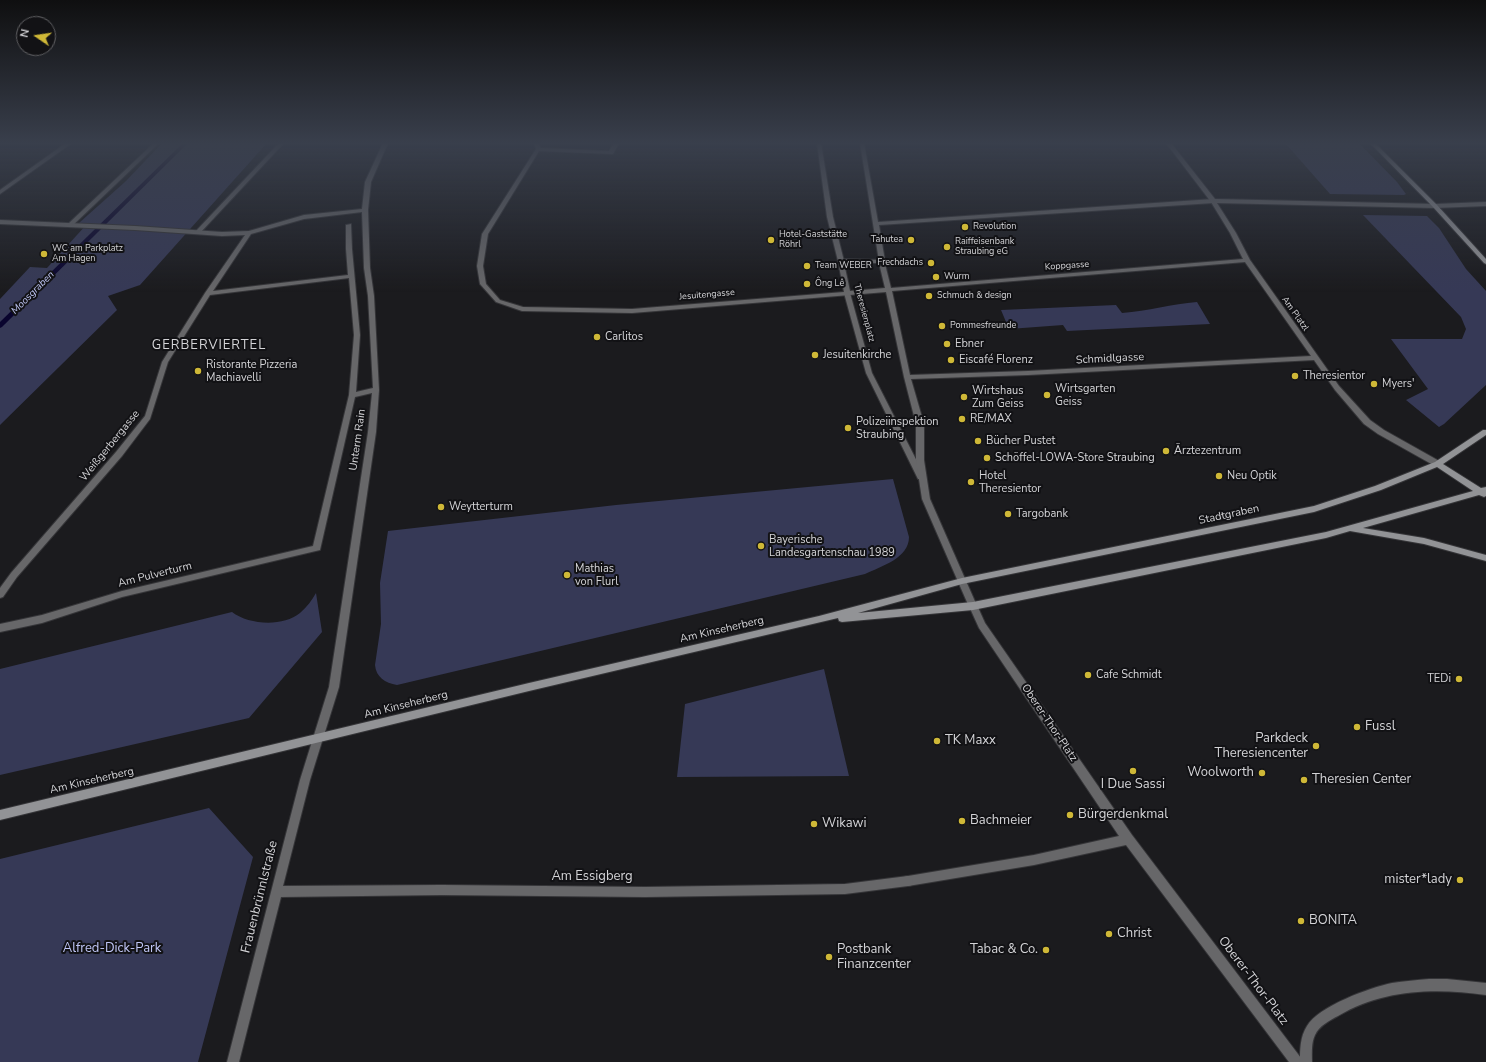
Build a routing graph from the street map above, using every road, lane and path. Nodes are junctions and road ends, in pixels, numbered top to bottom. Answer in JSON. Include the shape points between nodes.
{"nodes":[{"id":1,"x":105,"y":193,"type":"edge"},
{"id":2,"x":235,"y":193,"type":"edge"},
{"id":3,"x":367,"y":193,"type":"edge"},
{"id":4,"x":509,"y":193,"type":"edge"},
{"id":5,"x":826,"y":193,"type":"edge"},
{"id":6,"x":869,"y":193,"type":"edge"},
{"id":7,"x":1205,"y":193,"type":"edge"},
{"id":8,"x":1422,"y":193,"type":"edge"},
{"id":9,"x":1212,"y":202,"type":"junction"},
{"id":10,"x":1486,"y":204,"type":"edge"},
{"id":11,"x":1435,"y":206,"type":"junction"},
{"id":12,"x":365,"y":210,"type":"junction"},
{"id":13,"x":0,"y":222,"type":"edge"},
{"id":14,"x":874,"y":224,"type":"junction"},
{"id":15,"x":349,"y":225,"type":"dead end"},
{"id":16,"x":70,"y":226,"type":"junction"},
{"id":17,"x":198,"y":232,"type":"junction"},
{"id":18,"x":249,"y":233,"type":"junction"},
{"id":19,"x":1247,"y":260,"type":"junction"},
{"id":20,"x":841,"y":261,"type":"junction"},
{"id":21,"x":882,"y":261,"type":"junction"},
{"id":22,"x":1486,"y":262,"type":"edge"},
{"id":23,"x":351,"y":276,"type":"junction"},
{"id":24,"x":889,"y":290,"type":"junction"},
{"id":25,"x":208,"y":293,"type":"junction"},
{"id":26,"x":847,"y":293,"type":"junction"},
{"id":27,"x":1314,"y":358,"type":"junction"},
{"id":28,"x":907,"y":377,"type":"junction"},
{"id":29,"x":376,"y":390,"type":"junction"},
{"id":30,"x":352,"y":394,"type":"junction"},
{"id":31,"x":1486,"y":432,"type":"edge"},
{"id":32,"x":1438,"y":464,"type":"junction"},
{"id":33,"x":921,"y":477,"type":"junction"},
{"id":34,"x":1484,"y":492,"type":"edge"},
{"id":35,"x":1347,"y":529,"type":"junction"},
{"id":36,"x":1486,"y":558,"type":"edge"},
{"id":37,"x":962,"y":581,"type":"junction"},
{"id":38,"x":0,"y":595,"type":"edge"},
{"id":39,"x":973,"y":606,"type":"junction"},
{"id":40,"x":819,"y":620,"type":"junction"},
{"id":41,"x":0,"y":628,"type":"edge"},
{"id":42,"x":318,"y":740,"type":"junction"},
{"id":43,"x":0,"y":815,"type":"edge"},
{"id":44,"x":1128,"y":840,"type":"junction"},
{"id":45,"x":276,"y":892,"type":"junction"},
{"id":46,"x":1486,"y":989,"type":"edge"},
{"id":47,"x":232,"y":1062,"type":"edge"},
{"id":48,"x":1297,"y":1062,"type":"edge"},
{"id":49,"x":1306,"y":1062,"type":"edge"}],
"edges":[{"from":1,"to":16,"type":"street"},
{"from":2,"to":17,"type":"street"},
{"from":3,"to":12,"type":"street","name":"Unterm Rain"},
{"from":4,"to":26,"type":"street","name":"Jesuitengasse","via":[[485,234],[480,266],[483,284],[498,301],[522,309],[632,311]]},
{"from":5,"to":20,"type":"street","name":"Theresienplatz"},
{"from":6,"to":14,"type":"street","name":"Theresienplatz"},
{"from":7,"to":9,"type":"street","name":"Am Platzl"},
{"from":8,"to":11,"type":"main road"},
{"from":9,"to":11,"type":"street"},
{"from":9,"to":14,"type":"street"},
{"from":9,"to":19,"type":"street","name":"Am Platzl"},
{"from":10,"to":11,"type":"street"},
{"from":11,"to":22,"type":"main road"},
{"from":12,"to":18,"type":"street","via":[[304,217]]},
{"from":12,"to":29,"type":"street","name":"Unterm Rain"},
{"from":13,"to":16,"type":"street"},
{"from":14,"to":21,"type":"street","name":"Theresienplatz"},
{"from":15,"to":23,"type":"street"},
{"from":16,"to":17,"type":"street"},
{"from":17,"to":18,"type":"street"},
{"from":18,"to":25,"type":"street","name":"Weißgerbergasse"},
{"from":19,"to":24,"type":"street","name":"Koppgasse"},
{"from":19,"to":27,"type":"street","name":"Am Platzl"},
{"from":20,"to":21,"type":"street"},
{"from":20,"to":26,"type":"street","name":"Theresienplatz"},
{"from":21,"to":24,"type":"street","name":"Theresienplatz"},
{"from":23,"to":25,"type":"street"},
{"from":23,"to":30,"type":"street","via":[[357,335]]},
{"from":24,"to":26,"type":"street","name":"Koppgasse"},
{"from":24,"to":28,"type":"street","name":"Theresienplatz"},
{"from":25,"to":38,"type":"street","name":"Weißgerbergasse","via":[[165,362],[148,416]]},
{"from":26,"to":33,"type":"street","name":"Theresienplatz","via":[[869,373]]},
{"from":27,"to":28,"type":"street","name":"Schmidlgasse"},
{"from":27,"to":32,"type":"street","name":"Am Platzl","via":[[1367,422]]},
{"from":28,"to":33,"type":"street","name":"Theresienplatz","via":[[920,424]]},
{"from":29,"to":30,"type":"street"},
{"from":29,"to":42,"type":"street","name":"Unterm Rain","via":[[334,687]]},
{"from":30,"to":41,"type":"street","name":"Am Pulverturm","via":[[317,548],[122,594],[42,619]]},
{"from":31,"to":32,"type":"main road","name":"Stadtgraben"},
{"from":32,"to":34,"type":"main road"},
{"from":32,"to":37,"type":"main road","name":"Stadtgraben","via":[[1378,488],[1314,509]]},
{"from":33,"to":37,"type":"street","name":"Theresienplatz","via":[[926,499]]},
{"from":34,"to":35,"type":"main road"},
{"from":35,"to":36,"type":"main road","via":[[1424,541]]},
{"from":35,"to":39,"type":"main road"},
{"from":37,"to":39,"type":"street","name":"Theresienplatz"},
{"from":37,"to":40,"type":"main road","name":"Am Kinseherberg"},
{"from":39,"to":40,"type":"main road","name":"Am Kinseherberg"},
{"from":39,"to":44,"type":"street","name":"Oberer-Thor-Platz","via":[[982,625]]},
{"from":40,"to":42,"type":"main road","name":"Am Kinseherberg","via":[[529,687]]},
{"from":42,"to":43,"type":"main road","name":"Am Kinseherberg"},
{"from":42,"to":45,"type":"street","name":"Frauenbrünnlstraße"},
{"from":44,"to":45,"type":"street","name":"Am Essigberg","via":[[1034,860],[845,889]]},
{"from":44,"to":48,"type":"street","name":"Oberer-Thor-Platz"},
{"from":45,"to":47,"type":"street","name":"Frauenbrünnlstraße"},
{"from":46,"to":49,"type":"street","via":[[1458,985],[1401,986],[1361,997],[1328,1015],[1311,1032]]}]}
